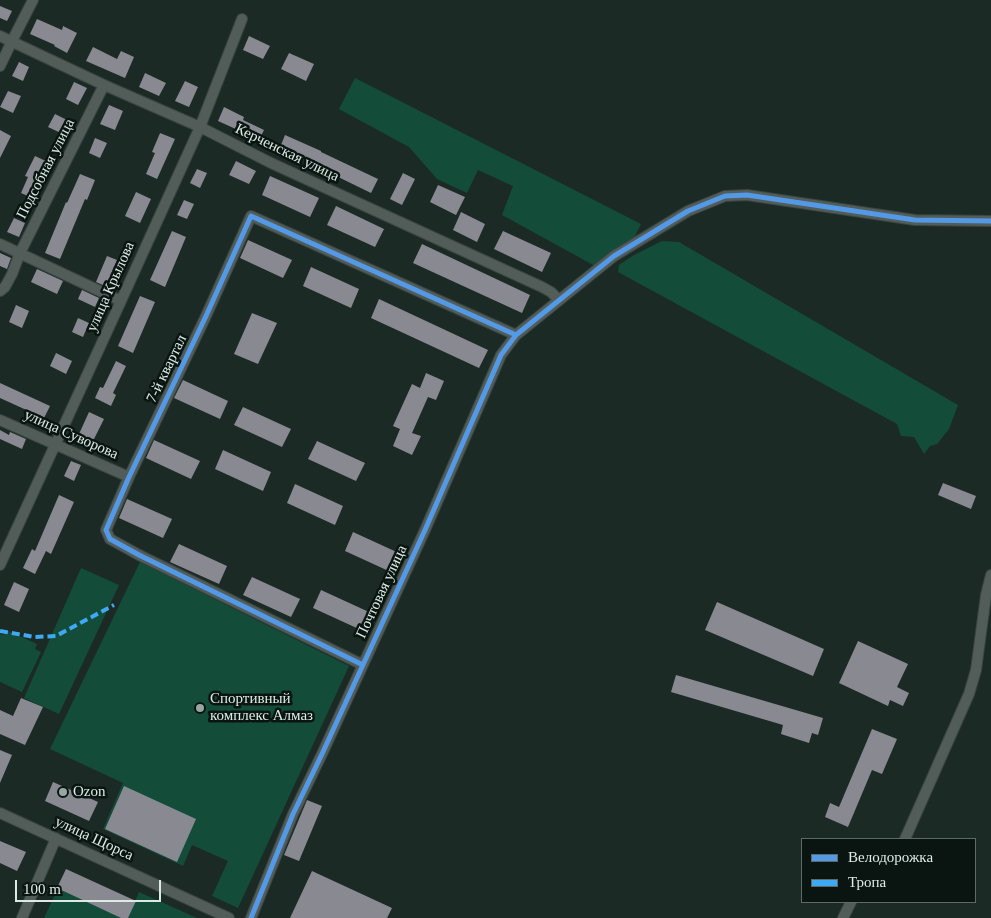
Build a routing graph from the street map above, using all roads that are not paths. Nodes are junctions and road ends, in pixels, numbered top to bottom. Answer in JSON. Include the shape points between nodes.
{"nodes":[{"id":1,"x":33,"y":0,"type":"edge"},
{"id":2,"x":242,"y":19,"type":"dead end"},
{"id":3,"x":0,"y":36,"type":"edge"},
{"id":4,"x":12,"y":41,"type":"junction"},
{"id":5,"x":0,"y":66,"type":"edge"},
{"id":6,"x":104,"y":85,"type":"junction"},
{"id":7,"x":200,"y":127,"type":"junction"},
{"id":8,"x":991,"y":221,"type":"edge"},
{"id":9,"x":0,"y":244,"type":"edge"},
{"id":10,"x":20,"y":253,"type":"junction"},
{"id":11,"x":0,"y":291,"type":"edge"},
{"id":12,"x":559,"y":300,"type":"junction"},
{"id":13,"x":121,"y":301,"type":"junction"},
{"id":14,"x":516,"y":335,"type":"junction"},
{"id":15,"x":0,"y":420,"type":"edge"},
{"id":16,"x":55,"y":445,"type":"junction"},
{"id":17,"x":129,"y":477,"type":"junction"},
{"id":18,"x":0,"y":565,"type":"edge"},
{"id":19,"x":991,"y":575,"type":"edge"},
{"id":20,"x":363,"y":665,"type":"junction"},
{"id":21,"x":0,"y":813,"type":"edge"},
{"id":22,"x":56,"y":838,"type":"junction"},
{"id":23,"x":905,"y":838,"type":"edge"},
{"id":24,"x":850,"y":903,"type":"edge"},
{"id":25,"x":22,"y":918,"type":"edge"},
{"id":26,"x":229,"y":918,"type":"edge"},
{"id":27,"x":251,"y":918,"type":"edge"},
{"id":28,"x":843,"y":918,"type":"edge"}],
"edges":[{"from":1,"to":4,"type":"street"},
{"from":2,"to":7,"type":"street","name":"улица Крылова"},
{"from":3,"to":4,"type":"street","name":"Керченская улица"},
{"from":4,"to":5,"type":"street"},
{"from":4,"to":6,"type":"street","name":"Керченская улица"},
{"from":6,"to":7,"type":"street","name":"Керченская улица"},
{"from":6,"to":10,"type":"street","name":"Подсобная улица"},
{"from":7,"to":12,"type":"street","name":"Керченская улица","via":[[271,164],[542,287]]},
{"from":7,"to":13,"type":"street","name":"улица Крылова"},
{"from":8,"to":12,"type":"street","name":"Почтовая улица","via":[[915,220],[747,195],[725,196],[688,212],[614,256]]},
{"from":9,"to":10,"type":"street"},
{"from":10,"to":11,"type":"street","name":"Подсобная улица","via":[[12,274]]},
{"from":10,"to":13,"type":"street"},
{"from":12,"to":14,"type":"street","name":"Почтовая улица"},
{"from":13,"to":16,"type":"street","name":"улица Крылова"},
{"from":14,"to":17,"type":"street","name":"7-й квартал","via":[[251,216]]},
{"from":14,"to":20,"type":"street","name":"Почтовая улица","via":[[501,355]]},
{"from":15,"to":16,"type":"street","name":"улица Суворова"},
{"from":16,"to":17,"type":"street","name":"улица Суворова"},
{"from":16,"to":18,"type":"street","name":"улица Крылова"},
{"from":17,"to":20,"type":"street","name":"7-й квартал","via":[[106,530],[110,539]]},
{"from":19,"to":23,"type":"street","via":[[976,670],[969,694]]},
{"from":20,"to":27,"type":"street","name":"Почтовая улица","via":[[293,814]]},
{"from":21,"to":22,"type":"street","name":"улица Щорса"},
{"from":22,"to":25,"type":"street"},
{"from":22,"to":26,"type":"street","name":"улица Щорса"},
{"from":24,"to":28,"type":"street"}]}
